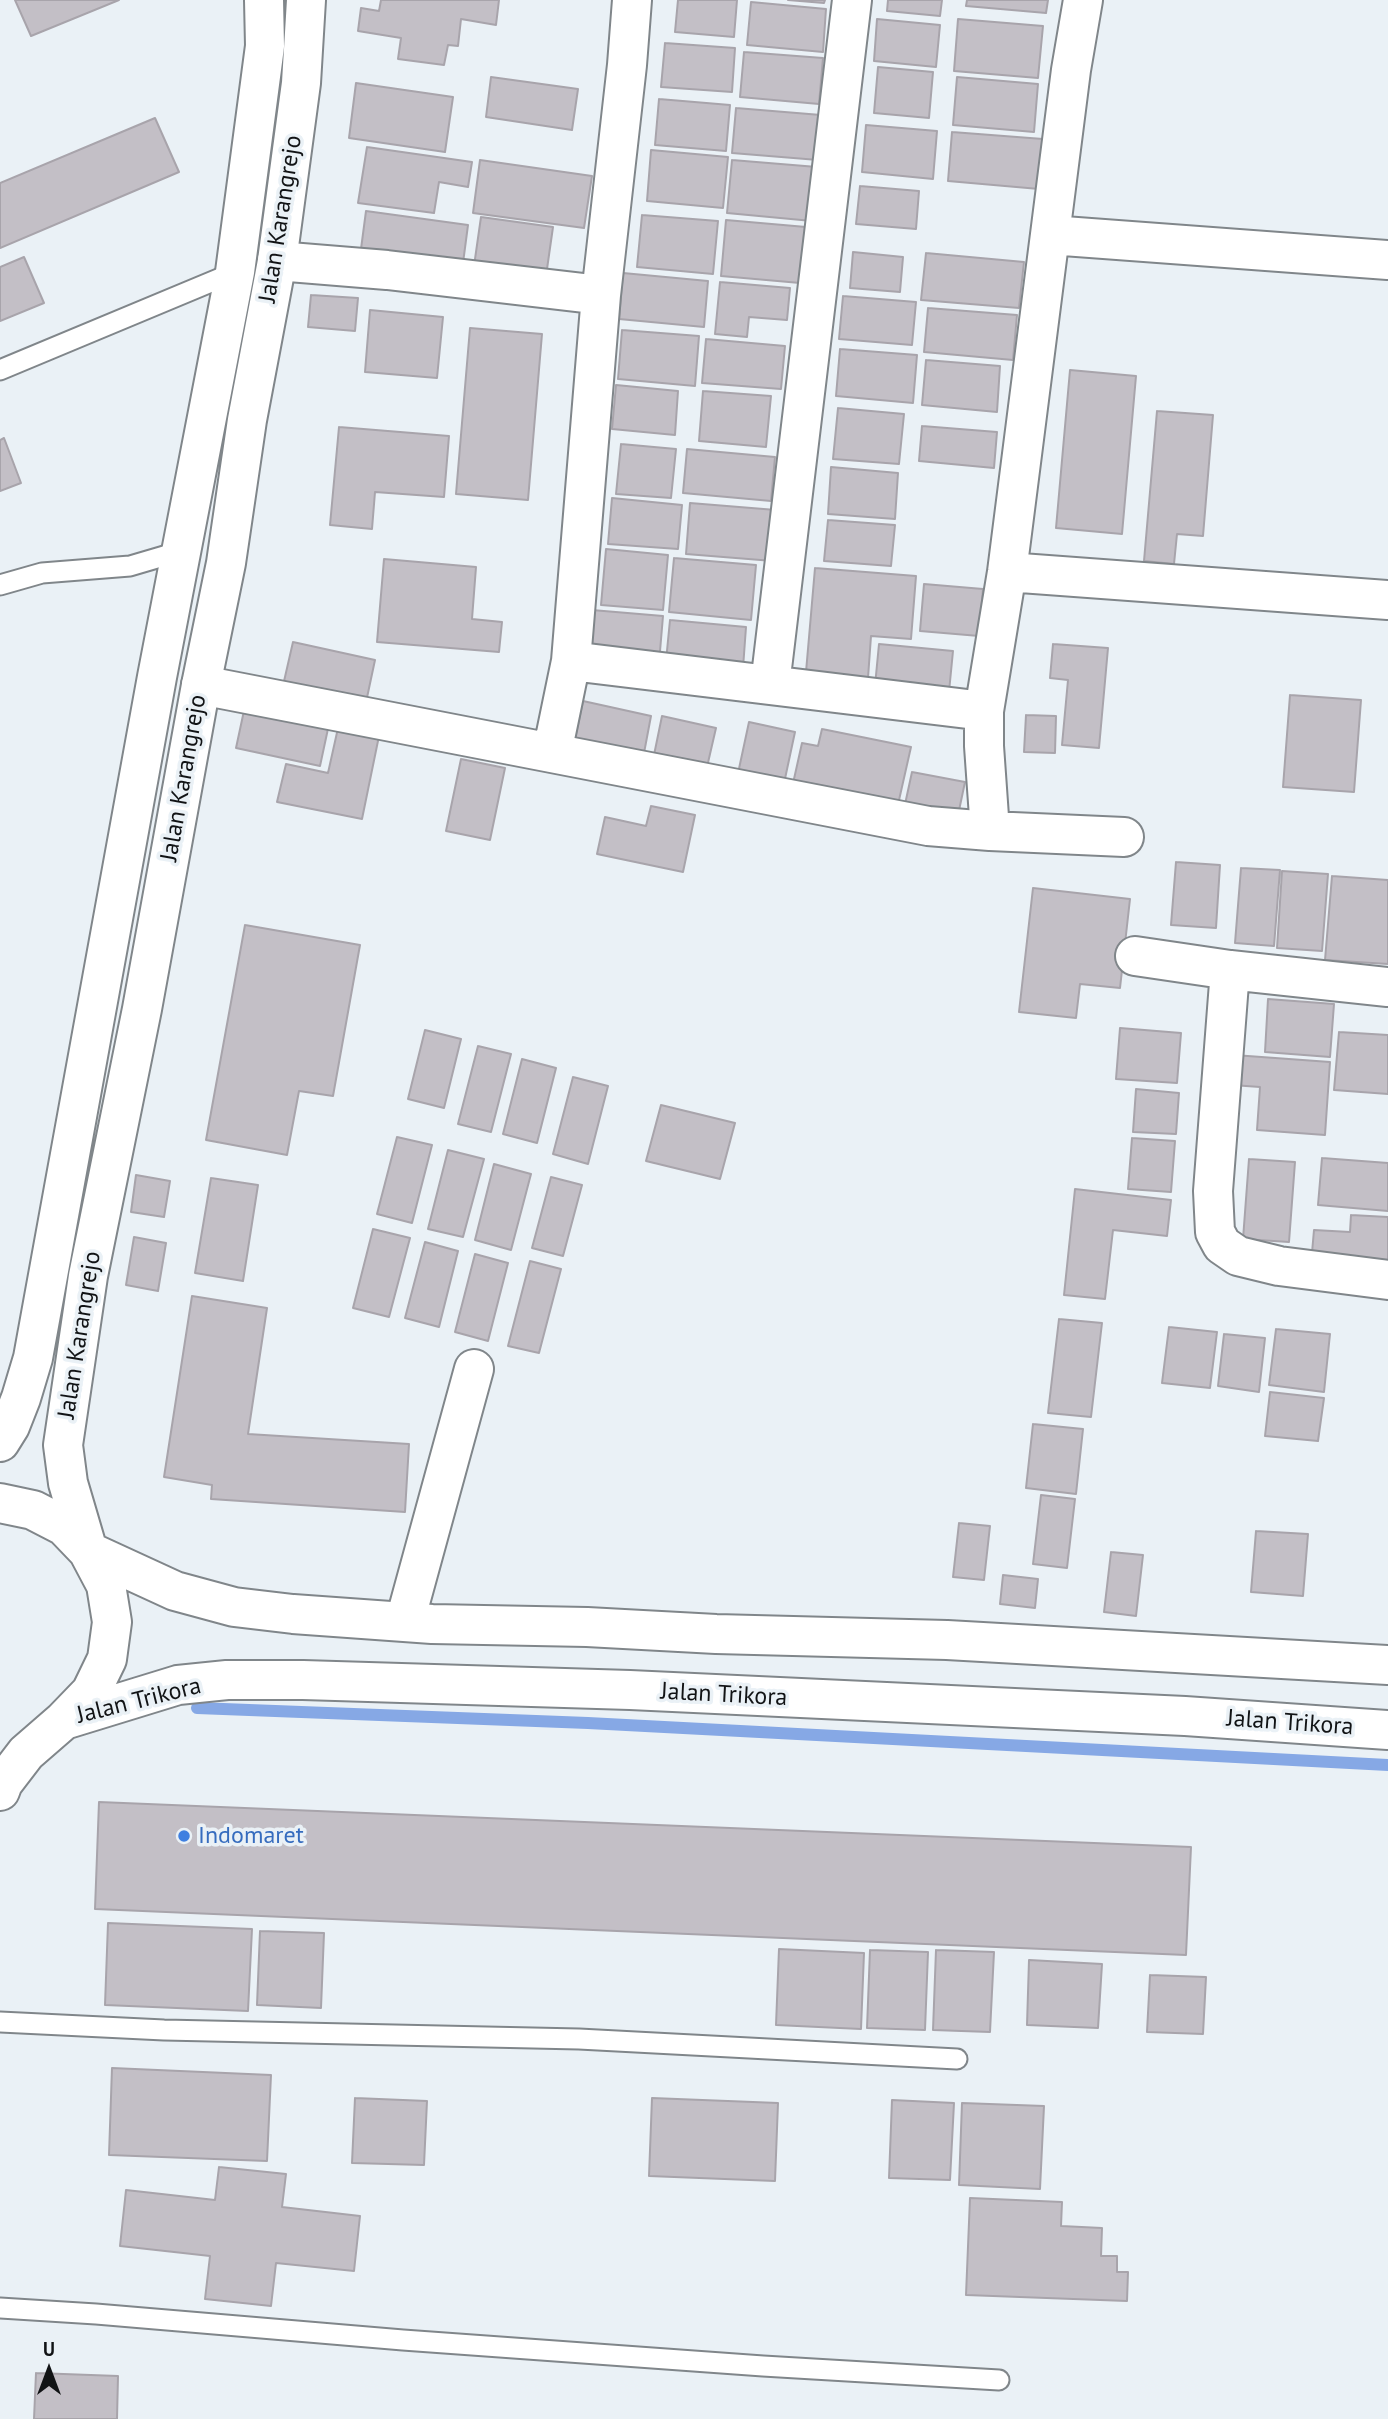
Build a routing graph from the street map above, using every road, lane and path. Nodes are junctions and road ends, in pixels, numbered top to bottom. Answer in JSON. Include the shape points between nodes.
{"nodes":[{"id":1,"x":264,"y":0,"type":"edge"},
{"id":2,"x":306,"y":0,"type":"edge"},
{"id":3,"x":632,"y":0,"type":"edge"},
{"id":4,"x":852,"y":0,"type":"edge"},
{"id":5,"x":1083,"y":0,"type":"edge"},
{"id":6,"x":1050,"y":235,"type":"junction"},
{"id":7,"x":1388,"y":260,"type":"edge"},
{"id":8,"x":277,"y":261,"type":"junction"},
{"id":9,"x":235,"y":272,"type":"junction"},
{"id":10,"x":601,"y":295,"type":"junction"},
{"id":11,"x":0,"y":370,"type":"edge"},
{"id":12,"x":181,"y":551,"type":"junction"},
{"id":13,"x":1007,"y":572,"type":"junction"},
{"id":14,"x":0,"y":585,"type":"edge"},
{"id":15,"x":1388,"y":600,"type":"edge"},
{"id":16,"x":571,"y":662,"type":"junction"},
{"id":17,"x":201,"y":685,"type":"junction"},
{"id":18,"x":770,"y":685,"type":"junction"},
{"id":19,"x":984,"y":710,"type":"junction"},
{"id":20,"x":552,"y":753,"type":"junction"},
{"id":21,"x":990,"y":831,"type":"junction"},
{"id":22,"x":1124,"y":837,"type":"dead end"},
{"id":23,"x":1135,"y":956,"type":"dead end"},
{"id":24,"x":1230,"y":970,"type":"junction"},
{"id":25,"x":1388,"y":987,"type":"edge"},
{"id":26,"x":1388,"y":1280,"type":"edge"},
{"id":27,"x":474,"y":1369,"type":"dead end"},
{"id":28,"x":0,"y":1442,"type":"edge"},
{"id":29,"x":0,"y":1503,"type":"edge"},
{"id":30,"x":88,"y":1551,"type":"junction"},
{"id":31,"x":405,"y":1621,"type":"junction"},
{"id":32,"x":1388,"y":1665,"type":"edge"},
{"id":33,"x":64,"y":1720,"type":"junction"},
{"id":34,"x":1388,"y":1730,"type":"edge"},
{"id":35,"x":0,"y":1745,"type":"edge"},
{"id":36,"x":0,"y":1791,"type":"edge"},
{"id":37,"x":0,"y":2022,"type":"edge"},
{"id":38,"x":957,"y":2059,"type":"dead end"},
{"id":39,"x":0,"y":2308,"type":"edge"},
{"id":40,"x":999,"y":2380,"type":"dead end"}],
"edges":[{"from":1,"to":9,"type":"main road","name":"Jalan Karangrejo","via":[[265,46]]},
{"from":2,"to":8,"type":"main road","name":"Jalan Karangrejo","via":[[301,83]]},
{"from":3,"to":10,"type":"main road"},
{"from":4,"to":18,"type":"main road"},
{"from":5,"to":6,"type":"main road"},
{"from":6,"to":7,"type":"main road"},
{"from":6,"to":13,"type":"main road"},
{"from":8,"to":10,"type":"main road"},
{"from":8,"to":17,"type":"main road","name":"Jalan Karangrejo"},
{"from":9,"to":11,"type":"lane"},
{"from":9,"to":12,"type":"main road","name":"Jalan Karangrejo"},
{"from":10,"to":16,"type":"main road"},
{"from":12,"to":14,"type":"lane","via":[[130,566],[41,573]]},
{"from":12,"to":28,"type":"main road","name":"Jalan Karangrejo","via":[[33,1358]]},
{"from":13,"to":15,"type":"main road"},
{"from":13,"to":19,"type":"main road"},
{"from":16,"to":18,"type":"main road"},
{"from":16,"to":20,"type":"main road"},
{"from":17,"to":20,"type":"main road"},
{"from":17,"to":30,"type":"main road","name":"Jalan Karangrejo","via":[[88,1276],[63,1445],[68,1483]]},
{"from":18,"to":19,"type":"main road"},
{"from":19,"to":21,"type":"main road"},
{"from":20,"to":21,"type":"main road","via":[[928,826]]},
{"from":21,"to":22,"type":"main road"},
{"from":23,"to":24,"type":"main road"},
{"from":24,"to":25,"type":"main road"},
{"from":24,"to":26,"type":"main road","via":[[1213,1191],[1215,1232],[1222,1245],[1238,1256]]},
{"from":27,"to":31,"type":"main road"},
{"from":29,"to":30,"type":"main road","via":[[33,1510],[64,1526]]},
{"from":30,"to":31,"type":"main road","via":[[175,1591],[234,1607]]},
{"from":30,"to":33,"type":"main road","via":[[106,1585],[112,1622],[107,1659],[91,1692]]},
{"from":31,"to":32,"type":"main road","via":[[947,1640]]},
{"from":33,"to":34,"type":"main road","name":"Jalan Trikora","via":[[177,1685],[303,1680],[869,1701]]},
{"from":33,"to":35,"type":"main road","via":[[34,1737]]},
{"from":33,"to":36,"type":"main road","via":[[26,1753]]},
{"from":37,"to":38,"type":"lane","via":[[579,2039]]},
{"from":39,"to":40,"type":"lane"}]}
